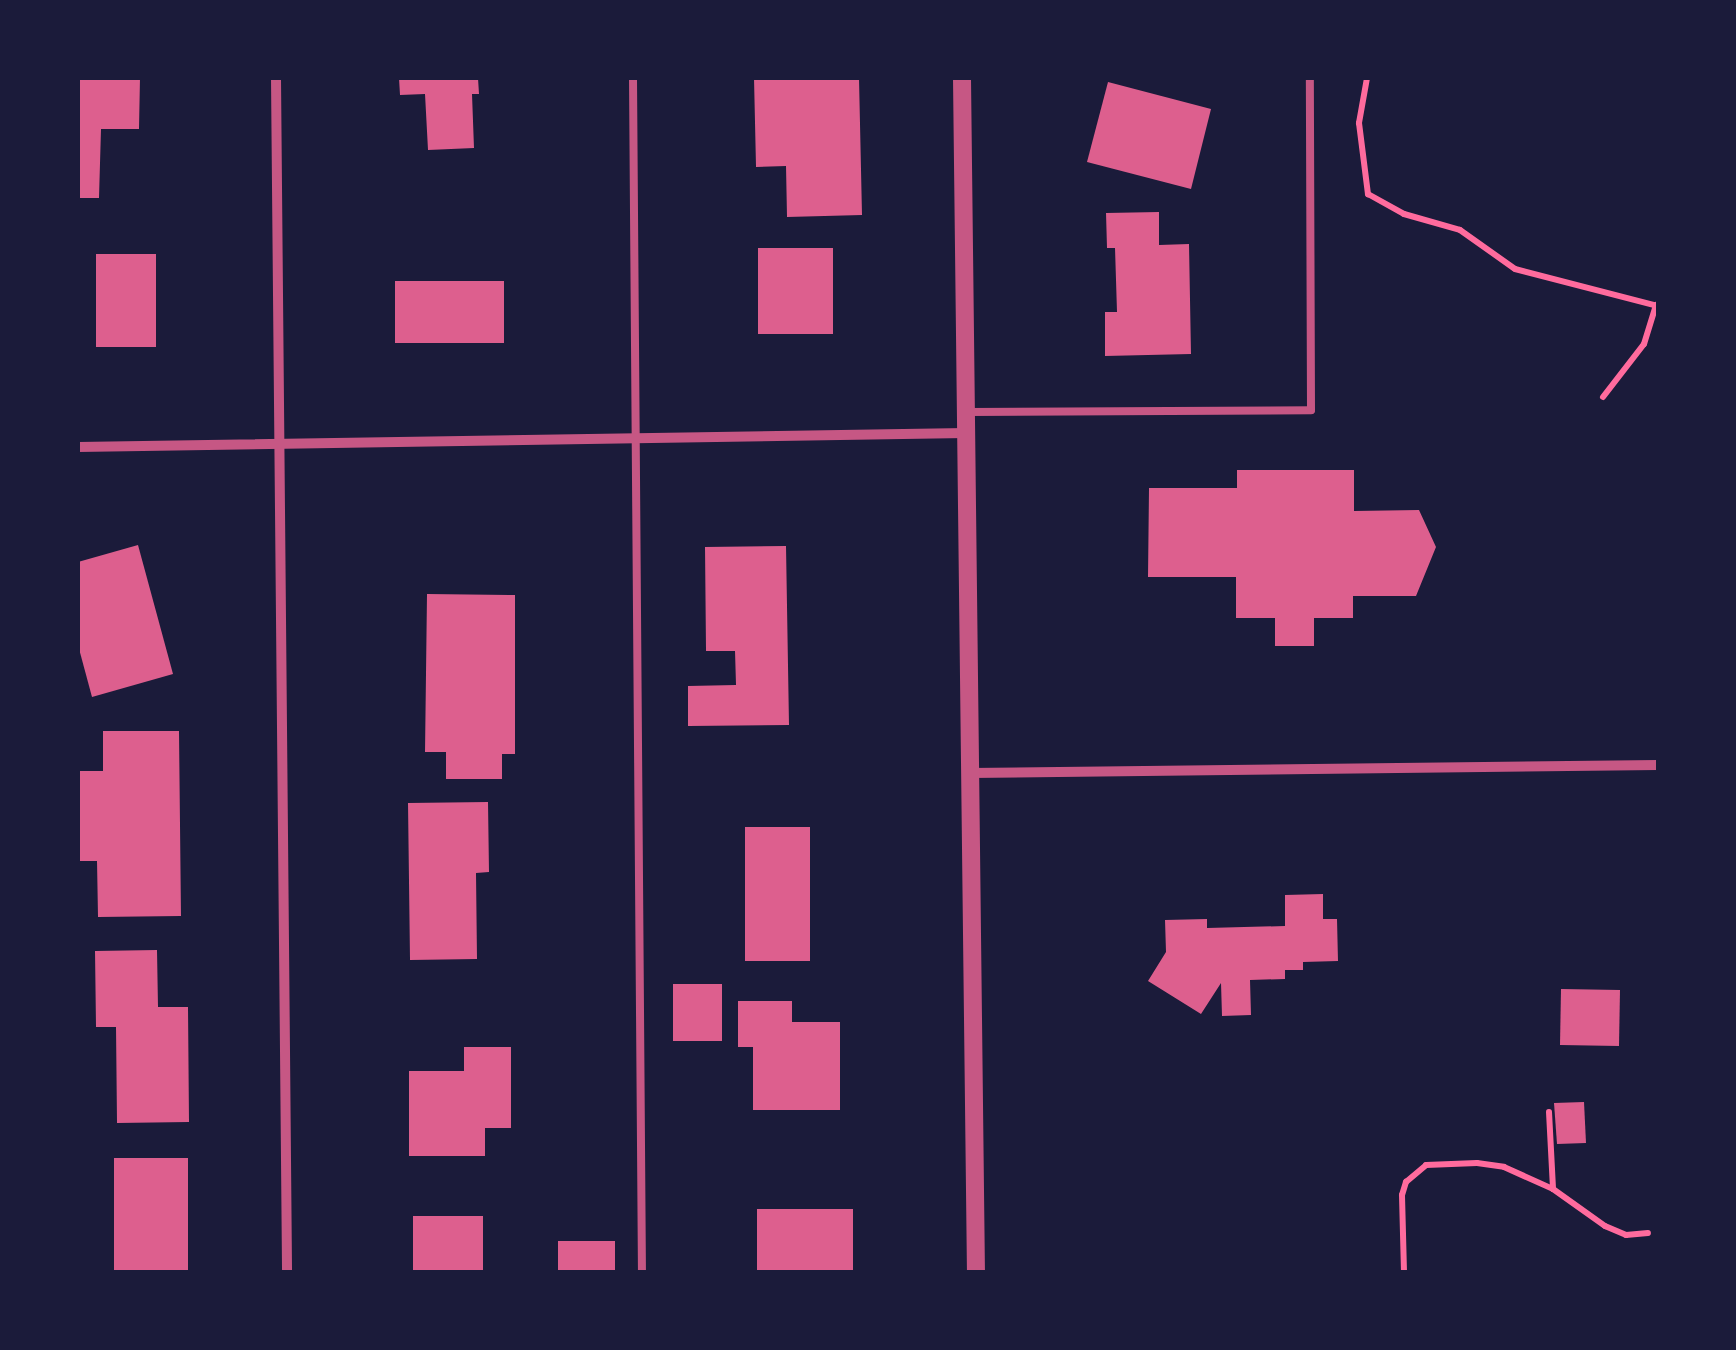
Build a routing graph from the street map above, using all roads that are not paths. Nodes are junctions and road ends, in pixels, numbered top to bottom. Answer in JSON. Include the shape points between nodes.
{"nodes":[{"id":1,"x":276,"y":78,"type":"edge"},
{"id":2,"x":633,"y":78,"type":"edge"},
{"id":3,"x":962,"y":78,"type":"edge"},
{"id":4,"x":1310,"y":78,"type":"edge"},
{"id":5,"x":966,"y":412,"type":"junction"},
{"id":6,"x":966,"y":432,"type":"junction"},
{"id":7,"x":634,"y":438,"type":"junction"},
{"id":8,"x":280,"y":444,"type":"junction"},
{"id":9,"x":78,"y":447,"type":"edge"},
{"id":10,"x":1658,"y":765,"type":"edge"},
{"id":11,"x":970,"y":773,"type":"junction"},
{"id":12,"x":287,"y":1272,"type":"edge"},
{"id":13,"x":642,"y":1272,"type":"edge"},
{"id":14,"x":976,"y":1272,"type":"edge"}],
"edges":[{"from":1,"to":8,"type":"street"},
{"from":2,"to":7,"type":"lane"},
{"from":3,"to":5,"type":"street"},
{"from":4,"to":5,"type":"lane","via":[[1311,410]]},
{"from":5,"to":6,"type":"street"},
{"from":6,"to":7,"type":"street"},
{"from":6,"to":11,"type":"street"},
{"from":7,"to":8,"type":"street"},
{"from":7,"to":13,"type":"lane"},
{"from":8,"to":9,"type":"street"},
{"from":8,"to":12,"type":"street"},
{"from":10,"to":11,"type":"street"},
{"from":11,"to":14,"type":"street"}]}
